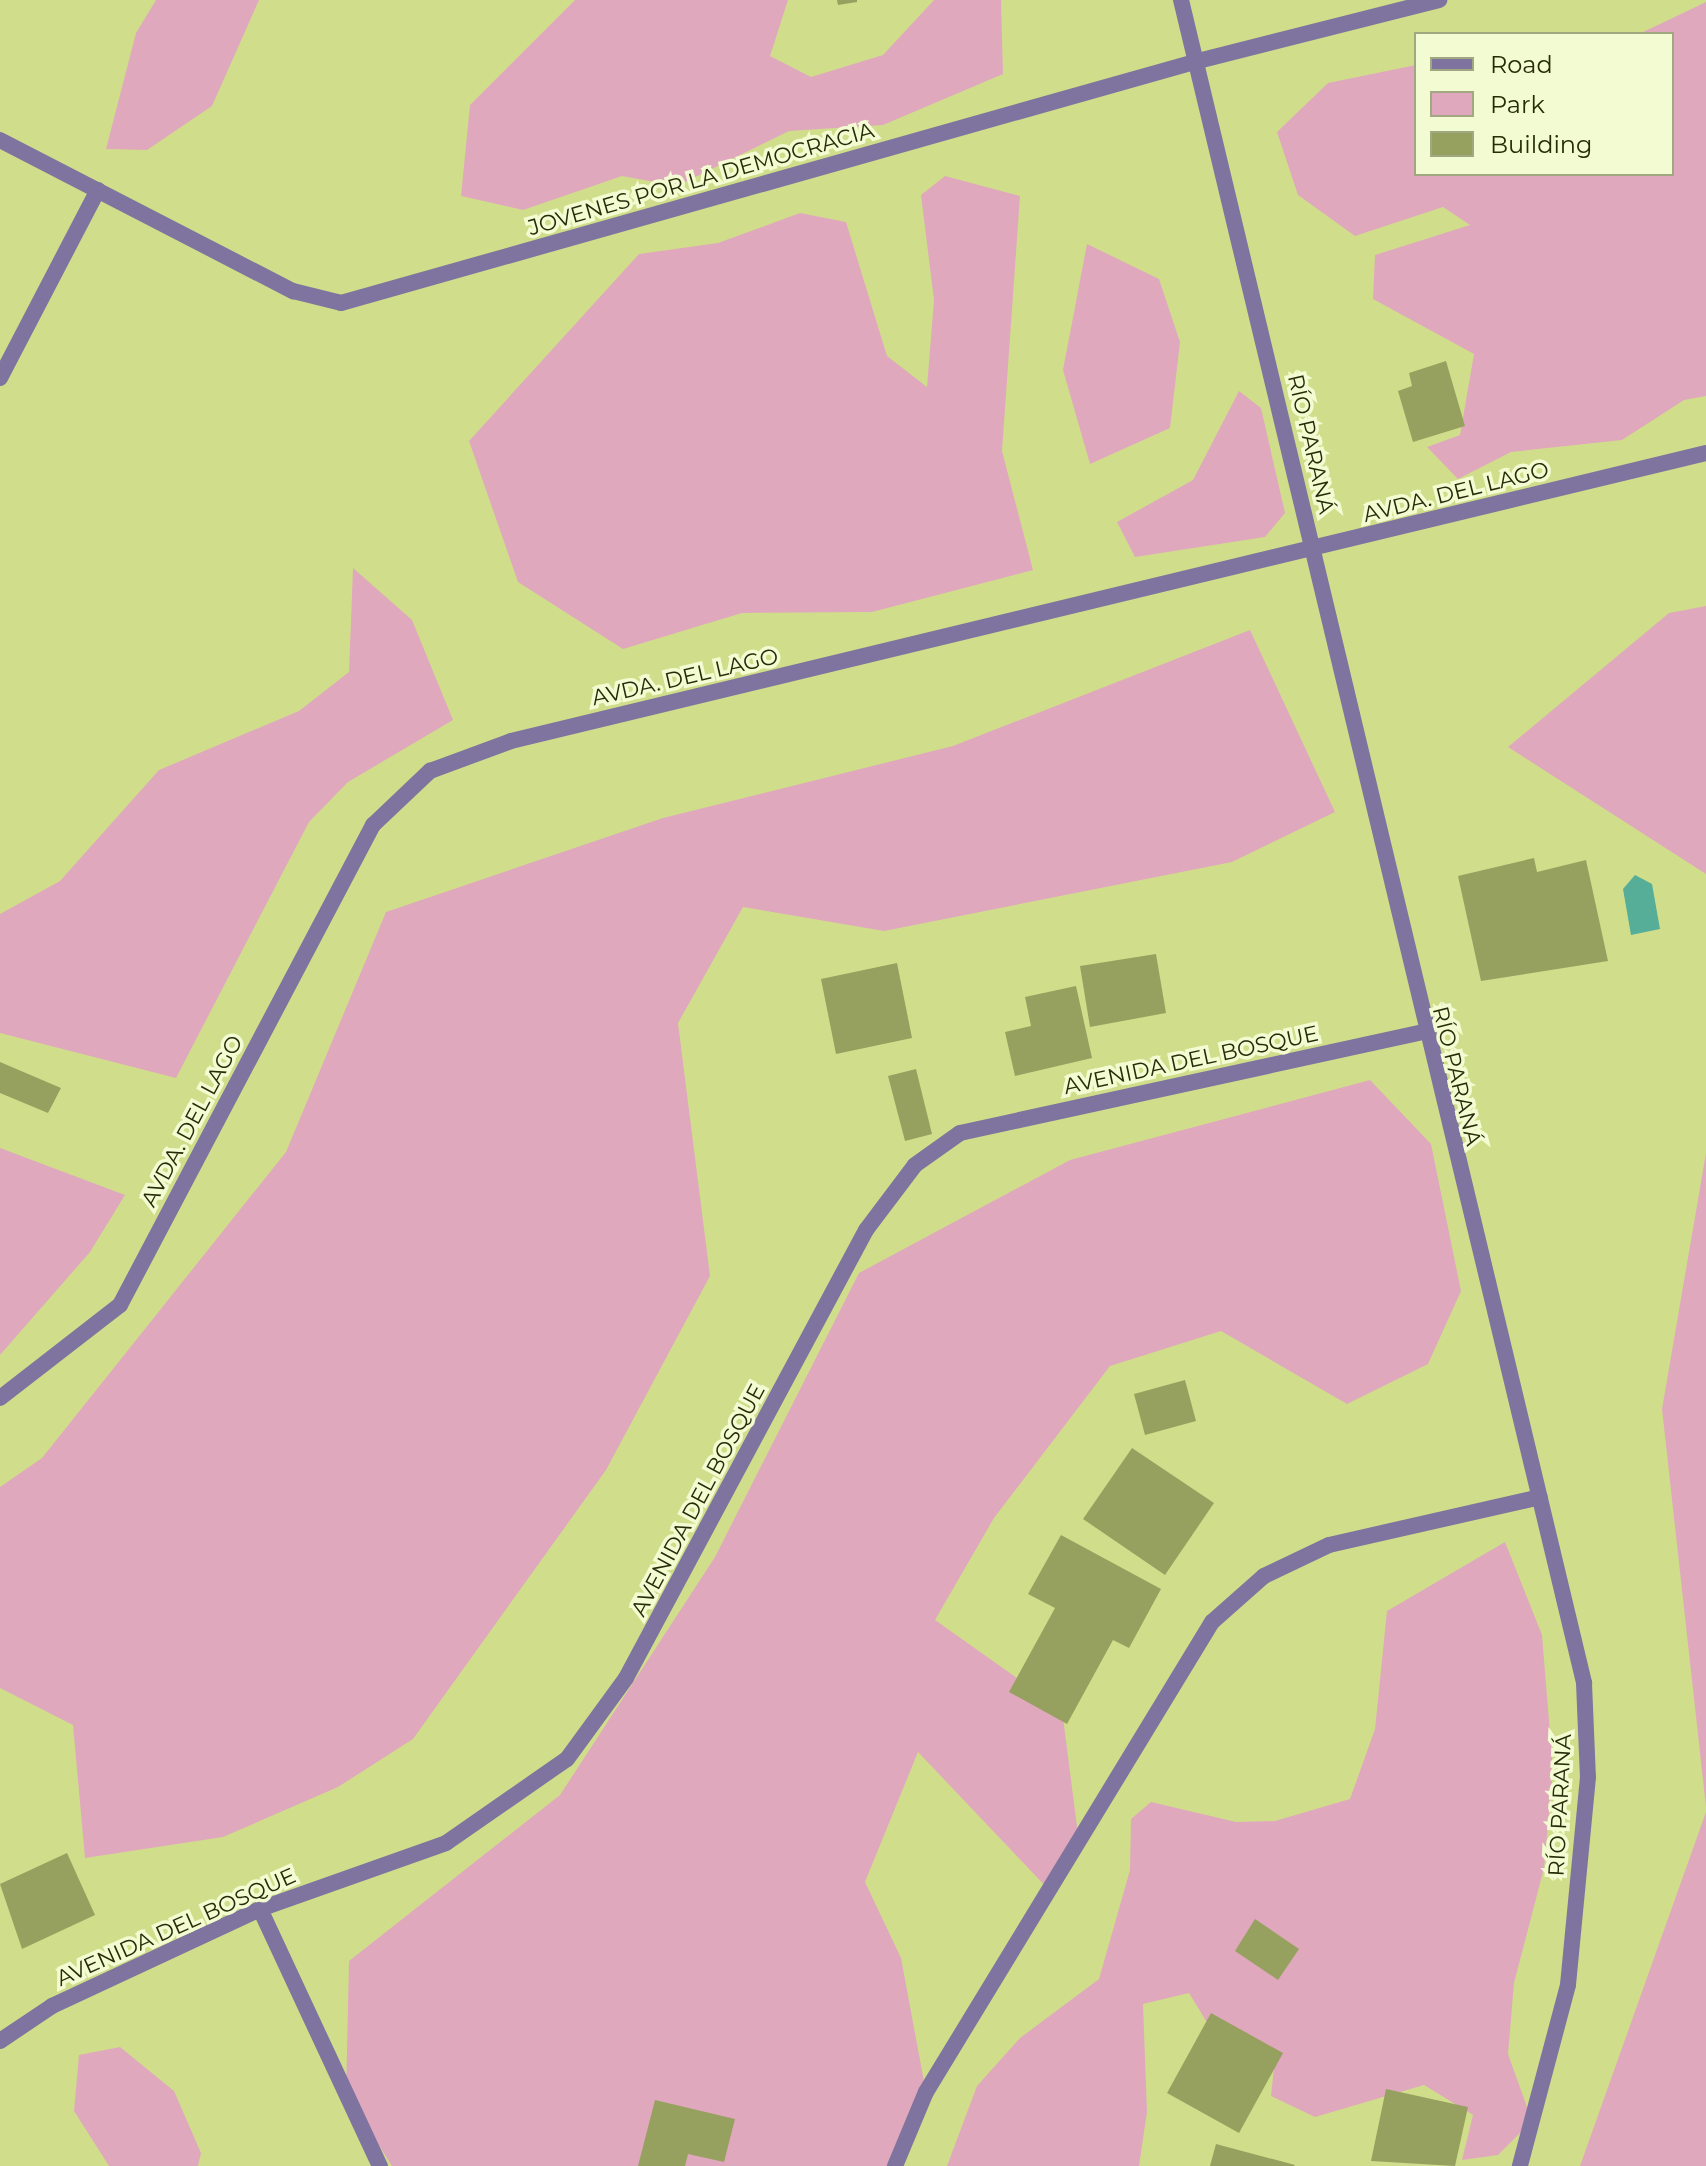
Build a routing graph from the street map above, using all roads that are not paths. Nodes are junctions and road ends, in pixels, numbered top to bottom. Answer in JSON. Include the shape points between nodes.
{"nodes":[{"id":1,"x":1181,"y":0,"type":"edge"},
{"id":2,"x":1439,"y":0,"type":"edge"},
{"id":3,"x":1198,"y":61,"type":"junction"},
{"id":4,"x":0,"y":140,"type":"edge"},
{"id":5,"x":98,"y":190,"type":"junction"},
{"id":6,"x":0,"y":378,"type":"edge"},
{"id":7,"x":1706,"y":453,"type":"edge"},
{"id":8,"x":1313,"y":549,"type":"junction"},
{"id":9,"x":1423,"y":1032,"type":"junction"},
{"id":10,"x":0,"y":1398,"type":"edge"},
{"id":11,"x":1540,"y":1497,"type":"junction"},
{"id":12,"x":260,"y":1909,"type":"junction"},
{"id":13,"x":1,"y":2036,"type":"edge"},
{"id":14,"x":380,"y":2166,"type":"edge"},
{"id":15,"x":895,"y":2166,"type":"edge"},
{"id":16,"x":1520,"y":2166,"type":"edge"}],
"edges":[{"from":1,"to":3,"type":"street","name":"RÍO PARANÁ"},
{"from":2,"to":3,"type":"street","name":"JOVENES POR LA DEMOCRACIA"},
{"from":3,"to":5,"type":"street","name":"JOVENES POR LA DEMOCRACIA","via":[[341,303],[293,291]]},
{"from":3,"to":8,"type":"street","name":"RÍO PARANÁ"},
{"from":4,"to":5,"type":"street","name":"JOVENES POR LA DEMOCRACIA"},
{"from":5,"to":6,"type":"street"},
{"from":7,"to":8,"type":"street","name":"AVDA. DEL LAGO"},
{"from":8,"to":9,"type":"street","name":"RÍO PARANÁ"},
{"from":8,"to":10,"type":"street","name":"AVDA. DEL LAGO","via":[[511,741],[430,771],[373,825],[120,1305]]},
{"from":9,"to":11,"type":"street","name":"RÍO PARANÁ"},
{"from":9,"to":12,"type":"street","name":"AVENIDA DEL BOSQUE","via":[[960,1133],[915,1165],[866,1230],[626,1678],[567,1759],[446,1843]]},
{"from":11,"to":15,"type":"street","via":[[1329,1545],[1264,1576],[1212,1622],[926,2092]]},
{"from":11,"to":16,"type":"street","name":"RÍO PARANÁ","via":[[1584,1683],[1588,1777],[1568,1985]]},
{"from":12,"to":13,"type":"street","name":"AVENIDA DEL BOSQUE","via":[[52,2006]]},
{"from":12,"to":14,"type":"street"}]}
